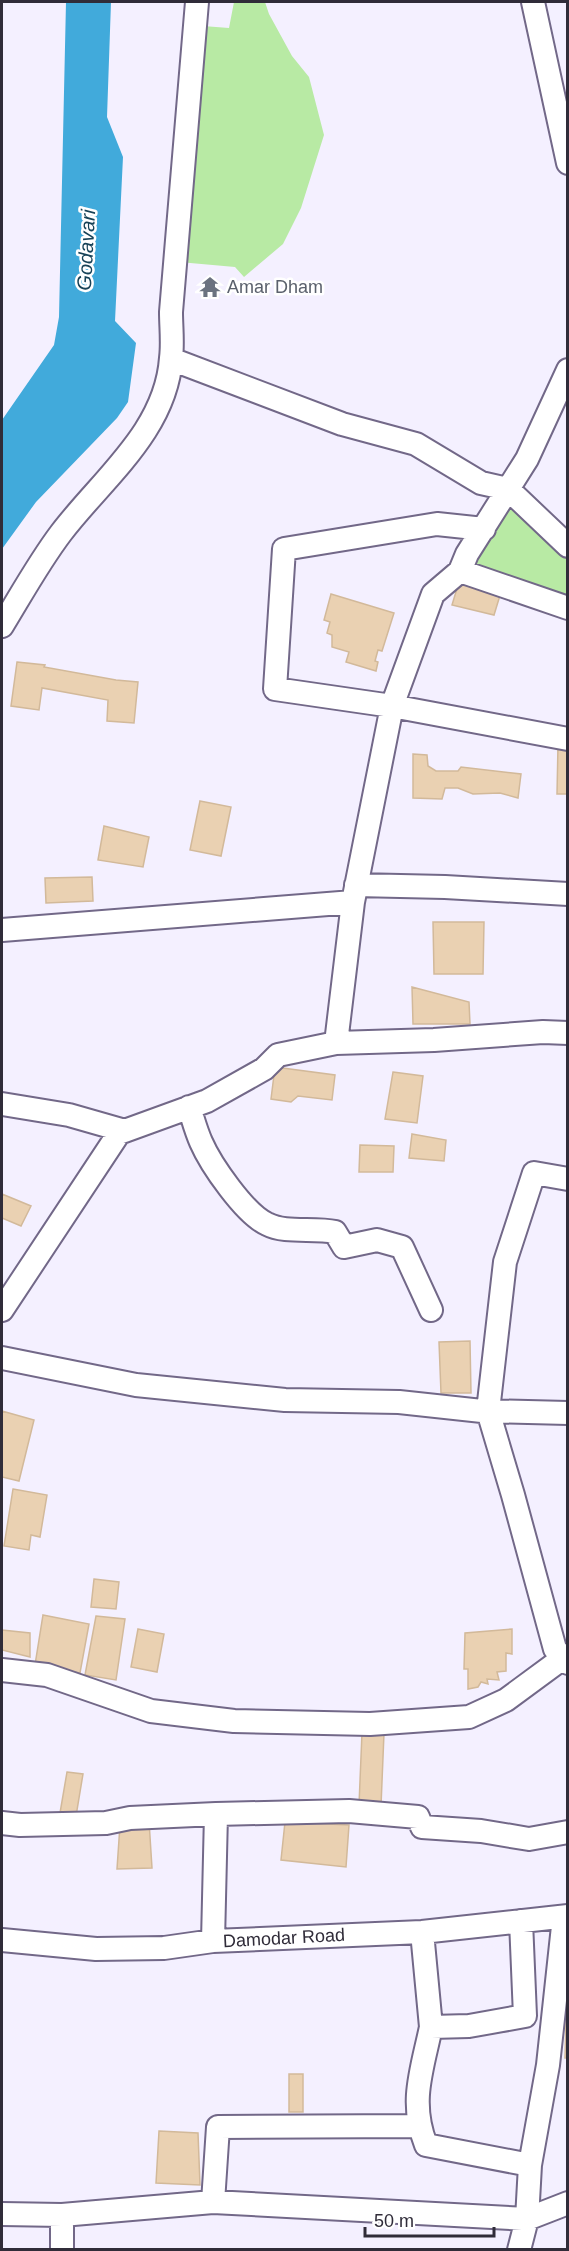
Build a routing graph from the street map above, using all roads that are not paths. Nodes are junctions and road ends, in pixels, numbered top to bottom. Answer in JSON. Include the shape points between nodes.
{"nodes":[{"id":1,"x":197,"y":2,"type":"edge"},
{"id":2,"x":533,"y":2,"type":"edge"},
{"id":3,"x":567,"y":163,"type":"edge"},
{"id":4,"x":171,"y":359,"type":"junction"},
{"id":5,"x":567,"y":370,"type":"edge"},
{"id":6,"x":508,"y":489,"type":"junction"},
{"id":7,"x":484,"y":529,"type":"junction"},
{"id":8,"x":567,"y":546,"type":"edge"},
{"id":9,"x":460,"y":571,"type":"junction"},
{"id":10,"x":567,"y":608,"type":"edge"},
{"id":11,"x":2,"y":626,"type":"edge"},
{"id":12,"x":392,"y":706,"type":"junction"},
{"id":13,"x":567,"y":739,"type":"edge"},
{"id":14,"x":355,"y":893,"type":"junction"},
{"id":15,"x":567,"y":894,"type":"edge"},
{"id":16,"x":2,"y":930,"type":"edge"},
{"id":17,"x":567,"y":1033,"type":"edge"},
{"id":18,"x":336,"y":1043,"type":"junction"},
{"id":19,"x":2,"y":1104,"type":"edge"},
{"id":20,"x":189,"y":1107,"type":"junction"},
{"id":21,"x":125,"y":1131,"type":"junction"},
{"id":22,"x":567,"y":1179,"type":"edge"},
{"id":23,"x":2,"y":1310,"type":"edge"},
{"id":24,"x":431,"y":1310,"type":"dead end"},
{"id":25,"x":2,"y":1358,"type":"edge"},
{"id":26,"x":488,"y":1411,"type":"junction"},
{"id":27,"x":567,"y":1413,"type":"edge"},
{"id":28,"x":565,"y":1660,"type":"edge"},
{"id":29,"x":2,"y":1670,"type":"edge"},
{"id":30,"x":216,"y":1814,"type":"junction"},
{"id":31,"x":2,"y":1823,"type":"edge"},
{"id":32,"x":567,"y":1832,"type":"edge"},
{"id":33,"x":566,"y":1916,"type":"edge"},
{"id":34,"x":521,"y":1921,"type":"junction"},
{"id":35,"x":422,"y":1932,"type":"junction"},
{"id":36,"x":2,"y":1940,"type":"edge"},
{"id":37,"x":213,"y":1941,"type":"junction"},
{"id":38,"x":525,"y":2016,"type":"junction"},
{"id":39,"x":551,"y":2022,"type":"junction"},
{"id":40,"x":431,"y":2027,"type":"junction"},
{"id":41,"x":558,"y":2065,"type":"edge"},
{"id":42,"x":419,"y":2126,"type":"junction"},
{"id":43,"x":531,"y":2165,"type":"junction"},
{"id":44,"x":213,"y":2202,"type":"junction"},
{"id":45,"x":567,"y":2203,"type":"edge"},
{"id":46,"x":2,"y":2214,"type":"edge"},
{"id":47,"x":62,"y":2214,"type":"junction"},
{"id":48,"x":527,"y":2219,"type":"junction"},
{"id":49,"x":62,"y":2250,"type":"edge"},
{"id":50,"x":519,"y":2250,"type":"edge"}],
"edges":[{"from":1,"to":4,"type":"street","via":[[171,312]]},
{"from":2,"to":3,"type":"street"},
{"from":4,"to":6,"type":"street","via":[[342,424],[416,444],[481,483]]},
{"from":4,"to":11,"type":"street","via":[[164,393],[149,424],[61,534]]},
{"from":5,"to":6,"type":"street","via":[[527,459]]},
{"from":6,"to":7,"type":"street"},
{"from":6,"to":8,"type":"street"},
{"from":7,"to":9,"type":"street"},
{"from":7,"to":12,"type":"street","via":[[437,524],[284,549],[275,689]]},
{"from":9,"to":10,"type":"street"},
{"from":9,"to":12,"type":"street","via":[[433,594]]},
{"from":12,"to":13,"type":"street"},
{"from":12,"to":14,"type":"street"},
{"from":14,"to":15,"type":"street","via":[[445,887]]},
{"from":14,"to":16,"type":"street"},
{"from":14,"to":18,"type":"street"},
{"from":17,"to":18,"type":"street"},
{"from":18,"to":20,"type":"street","via":[[278,1055],[264,1069]]},
{"from":19,"to":21,"type":"street","via":[[69,1115]]},
{"from":20,"to":21,"type":"street"},
{"from":20,"to":24,"type":"street","via":[[202,1144],[245,1207],[267,1224],[335,1232],[344,1247],[377,1240],[402,1247]]},
{"from":21,"to":23,"type":"street","via":[[119,1133]]},
{"from":22,"to":26,"type":"street","via":[[534,1173],[521,1206],[505,1262]]},
{"from":25,"to":26,"type":"street","via":[[136,1385],[285,1400],[399,1402]]},
{"from":26,"to":27,"type":"street"},
{"from":26,"to":28,"type":"street","via":[[555,1649]]},
{"from":28,"to":29,"type":"street","via":[[506,1700],[469,1717],[369,1724],[234,1721],[151,1711],[47,1675]]},
{"from":30,"to":31,"type":"street","via":[[130,1818],[106,1823]]},
{"from":30,"to":32,"type":"street","via":[[366,1811],[418,1817],[422,1827],[529,1839]]},
{"from":30,"to":37,"type":"street"},
{"from":33,"to":34,"type":"street","name":"Damodar Road"},
{"from":33,"to":39,"type":"street"},
{"from":34,"to":35,"type":"street","name":"Damodar Road"},
{"from":34,"to":38,"type":"street"},
{"from":35,"to":37,"type":"street","name":"Damodar Road"},
{"from":35,"to":40,"type":"street"},
{"from":36,"to":37,"type":"street","name":"Damodar Road","via":[[96,1949],[164,1948]]},
{"from":38,"to":39,"type":"street"},
{"from":38,"to":40,"type":"street","via":[[468,2026]]},
{"from":39,"to":41,"type":"street"},
{"from":40,"to":42,"type":"street","via":[[416,2096]]},
{"from":41,"to":43,"type":"street"},
{"from":42,"to":43,"type":"street","via":[[426,2145]]},
{"from":42,"to":44,"type":"street","via":[[218,2127]]},
{"from":43,"to":48,"type":"street"},
{"from":44,"to":47,"type":"street"},
{"from":44,"to":48,"type":"street"},
{"from":45,"to":48,"type":"street"},
{"from":46,"to":47,"type":"street"},
{"from":47,"to":49,"type":"street"},
{"from":48,"to":50,"type":"street"}]}
